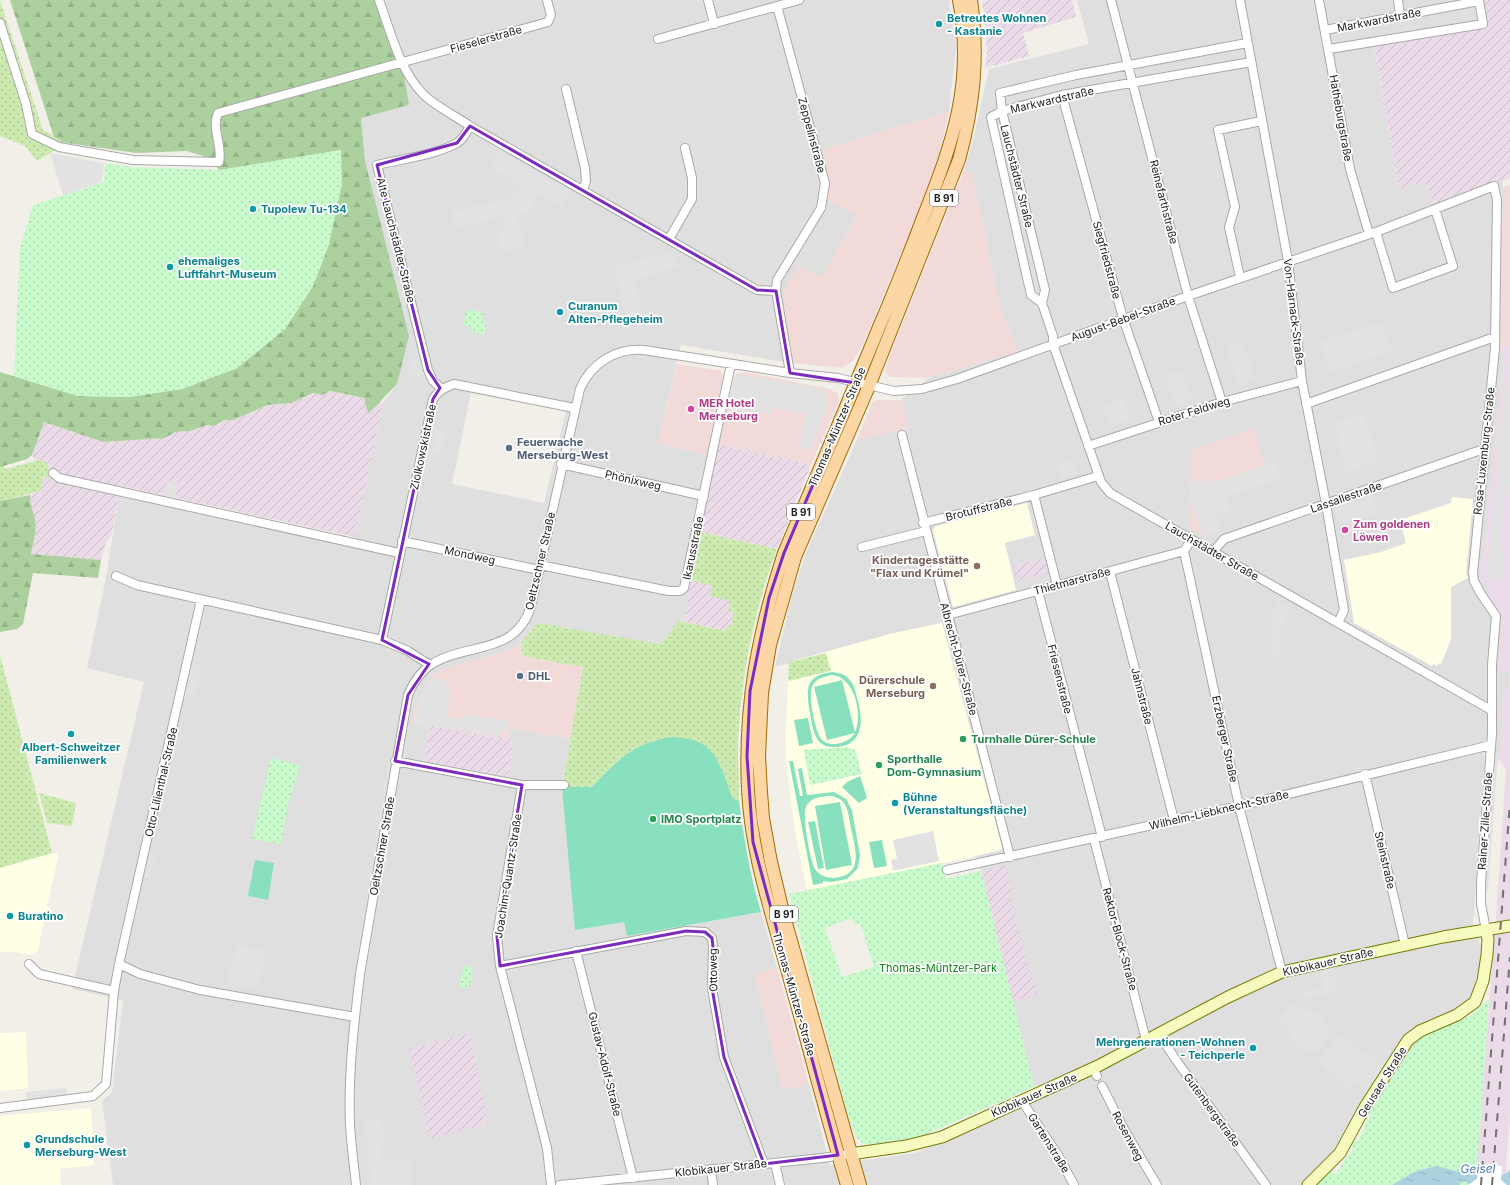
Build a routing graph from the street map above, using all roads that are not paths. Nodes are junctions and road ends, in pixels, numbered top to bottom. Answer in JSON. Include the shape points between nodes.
{"nodes":[{"id":1,"x":379,"y":0,"type":"edge"},
{"id":2,"x":547,"y":0,"type":"edge"},
{"id":3,"x":708,"y":0,"type":"edge"},
{"id":4,"x":799,"y":0,"type":"edge"},
{"id":5,"x":959,"y":0,"type":"edge"},
{"id":6,"x":970,"y":0,"type":"edge"},
{"id":7,"x":1111,"y":0,"type":"edge"},
{"id":8,"x":1240,"y":0,"type":"edge"},
{"id":9,"x":1319,"y":0,"type":"edge"},
{"id":10,"x":1398,"y":0,"type":"edge"},
{"id":11,"x":1479,"y":0,"type":"edge"},
{"id":12,"x":777,"y":6,"type":"junction"},
{"id":13,"x":1400,"y":16,"type":"junction"},
{"id":14,"x":0,"y":23,"type":"edge"},
{"id":15,"x":714,"y":24,"type":"junction"},
{"id":16,"x":1325,"y":30,"type":"junction"},
{"id":17,"x":658,"y":39,"type":"dead end"},
{"id":18,"x":1247,"y":43,"type":"junction"},
{"id":19,"x":1329,"y":49,"type":"junction"},
{"id":20,"x":1251,"y":62,"type":"junction"},
{"id":21,"x":402,"y":63,"type":"junction"},
{"id":22,"x":1127,"y":66,"type":"junction"},
{"id":23,"x":1132,"y":83,"type":"junction"},
{"id":24,"x":566,"y":89,"type":"dead end"},
{"id":25,"x":1062,"y":95,"type":"junction"},
{"id":26,"x":1002,"y":111,"type":"junction"},
{"id":27,"x":1261,"y":121,"type":"junction"},
{"id":28,"x":470,"y":126,"type":"junction"},
{"id":29,"x":685,"y":148,"type":"dead end"},
{"id":30,"x":1494,"y":186,"type":"joint"},
{"id":31,"x":583,"y":190,"type":"junction"},
{"id":32,"x":1435,"y":209,"type":"junction"},
{"id":33,"x":1372,"y":233,"type":"junction"},
{"id":34,"x":669,"y":239,"type":"junction"},
{"id":35,"x":1288,"y":261,"type":"junction"},
{"id":36,"x":1240,"y":278,"type":"junction"},
{"id":37,"x":776,"y":291,"type":"junction"},
{"id":38,"x":1188,"y":296,"type":"junction"},
{"id":39,"x":1042,"y":303,"type":"junction"},
{"id":40,"x":1124,"y":318,"type":"junction"},
{"id":41,"x":1496,"y":338,"type":"junction"},
{"id":42,"x":1053,"y":344,"type":"junction"},
{"id":43,"x":731,"y":364,"type":"junction"},
{"id":44,"x":790,"y":373,"type":"junction"},
{"id":45,"x":1302,"y":381,"type":"junction"},
{"id":46,"x":856,"y":382,"type":"junction"},
{"id":47,"x":869,"y":386,"type":"junction"},
{"id":48,"x":442,"y":389,"type":"junction"},
{"id":49,"x":1222,"y":402,"type":"junction"},
{"id":50,"x":1306,"y":404,"type":"junction"},
{"id":51,"x":574,"y":408,"type":"junction"},
{"id":52,"x":1159,"y":422,"type":"junction"},
{"id":53,"x":902,"y":435,"type":"dead end"},
{"id":54,"x":1088,"y":446,"type":"junction"},
{"id":55,"x":1484,"y":452,"type":"junction"},
{"id":56,"x":562,"y":464,"type":"junction"},
{"id":57,"x":53,"y":473,"type":"dead end"},
{"id":58,"x":1098,"y":476,"type":"junction"},
{"id":59,"x":1034,"y":495,"type":"junction"},
{"id":60,"x":704,"y":496,"type":"junction"},
{"id":61,"x":1326,"y":504,"type":"junction"},
{"id":62,"x":924,"y":527,"type":"junction"},
{"id":63,"x":1191,"y":540,"type":"junction"},
{"id":64,"x":402,"y":541,"type":"junction"},
{"id":65,"x":862,"y":547,"type":"dead end"},
{"id":66,"x":1184,"y":551,"type":"junction"},
{"id":67,"x":1213,"y":552,"type":"junction"},
{"id":68,"x":399,"y":553,"type":"junction"},
{"id":69,"x":539,"y":567,"type":"junction"},
{"id":70,"x":1110,"y":572,"type":"junction"},
{"id":71,"x":116,"y":576,"type":"dead end"},
{"id":72,"x":1057,"y":585,"type":"junction"},
{"id":73,"x":1038,"y":591,"type":"junction"},
{"id":74,"x":201,"y":600,"type":"junction"},
{"id":75,"x":948,"y":615,"type":"junction"},
{"id":76,"x":1338,"y":623,"type":"junction"},
{"id":77,"x":382,"y":640,"type":"junction"},
{"id":78,"x":764,"y":646,"type":"junction"},
{"id":79,"x":430,"y":665,"type":"junction"},
{"id":80,"x":1491,"y":710,"type":"junction"},
{"id":81,"x":1491,"y":745,"type":"junction"},
{"id":82,"x":395,"y":761,"type":"junction"},
{"id":83,"x":1365,"y":774,"type":"junction"},
{"id":84,"x":522,"y":785,"type":"junction"},
{"id":85,"x":564,"y":785,"type":"dead end"},
{"id":86,"x":1239,"y":806,"type":"junction"},
{"id":87,"x":1174,"y":820,"type":"junction"},
{"id":88,"x":1098,"y":838,"type":"junction"},
{"id":89,"x":1010,"y":857,"type":"junction"},
{"id":90,"x":947,"y":870,"type":"dead end"},
{"id":91,"x":1510,"y":926,"type":"edge"},
{"id":92,"x":1486,"y":930,"type":"junction"},
{"id":93,"x":1405,"y":945,"type":"junction"},
{"id":94,"x":576,"y":951,"type":"junction"},
{"id":95,"x":28,"y":964,"type":"dead end"},
{"id":96,"x":120,"y":964,"type":"junction"},
{"id":97,"x":500,"y":966,"type":"junction"},
{"id":98,"x":1282,"y":972,"type":"junction"},
{"id":99,"x":114,"y":991,"type":"junction"},
{"id":100,"x":355,"y":1017,"type":"junction"},
{"id":101,"x":1158,"y":1033,"type":"junction"},
{"id":102,"x":1146,"y":1040,"type":"junction"},
{"id":103,"x":1102,"y":1086,"type":"dead end"},
{"id":104,"x":1022,"y":1101,"type":"junction"},
{"id":105,"x":0,"y":1108,"type":"edge"},
{"id":106,"x":844,"y":1154,"type":"junction"},
{"id":107,"x":775,"y":1163,"type":"junction"},
{"id":108,"x":764,"y":1164,"type":"junction"},
{"id":109,"x":711,"y":1169,"type":"junction"},
{"id":110,"x":633,"y":1178,"type":"junction"},
{"id":111,"x":356,"y":1185,"type":"edge"},
{"id":112,"x":551,"y":1185,"type":"edge"},
{"id":113,"x":560,"y":1185,"type":"edge"},
{"id":114,"x":713,"y":1185,"type":"edge"},
{"id":115,"x":780,"y":1185,"type":"edge"},
{"id":116,"x":847,"y":1185,"type":"edge"},
{"id":117,"x":860,"y":1185,"type":"edge"},
{"id":118,"x":1074,"y":1185,"type":"edge"},
{"id":119,"x":1157,"y":1185,"type":"edge"},
{"id":120,"x":1266,"y":1185,"type":"edge"},
{"id":121,"x":1308,"y":1185,"type":"edge"}],
"edges":[{"from":1,"to":21,"type":"street"},
{"from":2,"to":21,"type":"street","name":"Fieselerstraße","via":[[551,15],[548,22]]},
{"from":3,"to":15,"type":"street"},
{"from":4,"to":12,"type":"street"},
{"from":5,"to":46,"type":"main road","name":"Thomas-Müntzer-Straße","number":"B 91","via":[[964,50],[957,124],[946,160]]},
{"from":6,"to":47,"type":"main road","name":"Thomas-Müntzer-Straße","number":"B 91","via":[[976,52],[966,134],[959,160]]},
{"from":7,"to":22,"type":"street","name":"Reinefarthstraße"},
{"from":8,"to":18,"type":"street","name":"Von-Harnack-Straße"},
{"from":9,"to":16,"type":"street","name":"Hatheburgstraße"},
{"from":10,"to":13,"type":"street"},
{"from":11,"to":13,"type":"street","name":"Markwardstraße"},
{"from":11,"to":19,"type":"street","name":"Markwardstraße","via":[[1483,24]]},
{"from":12,"to":15,"type":"street"},
{"from":12,"to":37,"type":"street","name":"Zeppelinstraße","via":[[825,183],[821,208],[777,280]]},
{"from":13,"to":16,"type":"street","name":"Markwardstraße"},
{"from":14,"to":21,"type":"street","via":[[26,104],[32,134],[59,147],[133,160],[219,162],[221,154],[215,120],[218,113]]},
{"from":15,"to":17,"type":"street"},
{"from":16,"to":19,"type":"street","name":"Hatheburgstraße"},
{"from":18,"to":20,"type":"street","name":"Von-Harnack-Straße"},
{"from":18,"to":22,"type":"street","name":"Markwardstraße"},
{"from":19,"to":33,"type":"street","name":"Hatheburgstraße","via":[[1350,169]]},
{"from":20,"to":23,"type":"street","name":"Markwardstraße"},
{"from":20,"to":27,"type":"street","name":"Von-Harnack-Straße"},
{"from":21,"to":28,"type":"street","via":[[424,96]]},
{"from":22,"to":23,"type":"street","name":"Reinefarthstraße"},
{"from":22,"to":26,"type":"street","name":"Markwardstraße","via":[[1000,93]]},
{"from":23,"to":25,"type":"street","name":"Markwardstraße"},
{"from":23,"to":38,"type":"street","name":"Reinefarthstraße"},
{"from":24,"to":31,"type":"street","via":[[585,168],[586,181]]},
{"from":25,"to":26,"type":"street","name":"Markwardstraße"},
{"from":25,"to":40,"type":"street","name":"Siegfriedstraße"},
{"from":26,"to":39,"type":"street","name":"Lauchstädter Straße","via":[[1045,290]]},
{"from":26,"to":39,"type":"street","name":"Lauchstädter Straße","via":[[990,117],[1031,295]]},
{"from":27,"to":35,"type":"street","name":"Von-Harnack-Straße"},
{"from":27,"to":36,"type":"street","via":[[1218,130],[1235,207],[1228,227]]},
{"from":28,"to":31,"type":"street"},
{"from":28,"to":48,"type":"street","name":"Alte Lauchstädter Straße","via":[[457,142],[377,165],[428,370],[433,381]]},
{"from":29,"to":34,"type":"street","via":[[692,178],[692,199]]},
{"from":30,"to":32,"type":"street","name":"August-Bebel-Straße"},
{"from":30,"to":41,"type":"street","name":"Rosa-Luxemburg-Straße","via":[[1497,200]]},
{"from":31,"to":34,"type":"street"},
{"from":32,"to":33,"type":"street","name":"August-Bebel-Straße"},
{"from":32,"to":33,"type":"street","via":[[1453,266],[1393,288]]},
{"from":33,"to":35,"type":"street","name":"August-Bebel-Straße"},
{"from":34,"to":37,"type":"street","via":[[757,290]]},
{"from":35,"to":36,"type":"street","name":"August-Bebel-Straße"},
{"from":35,"to":45,"type":"street","name":"Von-Harnack-Straße"},
{"from":36,"to":38,"type":"street","name":"August-Bebel-Straße"},
{"from":37,"to":44,"type":"street","name":"Zeppelinstraße"},
{"from":38,"to":40,"type":"street","name":"August-Bebel-Straße"},
{"from":38,"to":49,"type":"street","name":"Reinefarthstraße"},
{"from":39,"to":42,"type":"street","name":"Lauchstädter Straße","via":[[1053,336]]},
{"from":40,"to":42,"type":"street","name":"August-Bebel-Straße"},
{"from":40,"to":52,"type":"street","name":"Siegfriedstraße"},
{"from":41,"to":50,"type":"street"},
{"from":41,"to":55,"type":"street","name":"Rosa-Luxemburg-Straße"},
{"from":42,"to":47,"type":"street","name":"August-Bebel-Straße","via":[[922,389],[894,391]]},
{"from":42,"to":54,"type":"street","name":"Lauchstädter Straße"},
{"from":43,"to":44,"type":"street","name":"Oeltzschner Straße"},
{"from":43,"to":51,"type":"street","name":"Oeltzschner Straße","via":[[644,350],[622,351],[609,356],[590,371],[580,388]]},
{"from":43,"to":60,"type":"street","name":"Ikarusstraße"},
{"from":44,"to":46,"type":"street","name":"Oeltzschner Straße"},
{"from":45,"to":49,"type":"street","name":"Roter Feldweg"},
{"from":45,"to":50,"type":"street","name":"Von-Harnack-Straße"},
{"from":46,"to":47,"type":"street","name":"Oeltzschner Straße"},
{"from":46,"to":78,"type":"main road","name":"Thomas-Müntzer-Straße","number":"B 91","via":[[784,553],[769,598]]},
{"from":47,"to":78,"type":"main road","name":"Thomas-Müntzer-Straße","number":"B 91","via":[[795,557]]},
{"from":48,"to":51,"type":"street","via":[[454,384]]},
{"from":48,"to":64,"type":"street","name":"Ziolkowskistraße","via":[[433,399]]},
{"from":49,"to":52,"type":"street","name":"Roter Feldweg"},
{"from":50,"to":61,"type":"street","name":"Von-Harnack-Straße"},
{"from":51,"to":56,"type":"street","name":"Oeltzschner Straße"},
{"from":52,"to":54,"type":"street","name":"Roter Feldweg"},
{"from":53,"to":62,"type":"street","name":"Albrecht-Dürer-Straße"},
{"from":54,"to":58,"type":"street","name":"Lauchstädter Straße"},
{"from":55,"to":61,"type":"street","name":"Lassallestraße","via":[[1478,451]]},
{"from":55,"to":80,"type":"street","name":"Rosa-Luxemburg-Straße","via":[[1473,574],[1481,594],[1496,616]]},
{"from":56,"to":60,"type":"street","name":"Phönixweg"},
{"from":56,"to":69,"type":"street","name":"Oeltzschner Straße"},
{"from":57,"to":68,"type":"street","via":[[64,479]]},
{"from":58,"to":59,"type":"street","name":"Brotuffstraße"},
{"from":58,"to":63,"type":"street","name":"Lauchstädter Straße","via":[[1103,487],[1110,493]]},
{"from":59,"to":62,"type":"street","name":"Brotuffstraße"},
{"from":59,"to":72,"type":"street"},
{"from":60,"to":69,"type":"street","name":"Ikarusstraße","via":[[686,582],[680,591]]},
{"from":61,"to":67,"type":"street","name":"Lassallestraße","via":[[1224,539]]},
{"from":61,"to":76,"type":"street","name":"Von-Harnack-Straße","via":[[1344,610]]},
{"from":62,"to":65,"type":"street"},
{"from":62,"to":75,"type":"street","name":"Albrecht-Dürer-Straße"},
{"from":63,"to":66,"type":"street"},
{"from":63,"to":67,"type":"street","name":"Lauchstädter Straße"},
{"from":64,"to":68,"type":"street","name":"Ziolkowskistraße"},
{"from":64,"to":69,"type":"street","name":"Mondweg"},
{"from":66,"to":70,"type":"street","name":"Thietmarstraße"},
{"from":66,"to":86,"type":"street","name":"Erzberger Straße"},
{"from":67,"to":76,"type":"street","name":"Lauchstädter Straße"},
{"from":68,"to":77,"type":"street","name":"Ziolkowskistraße"},
{"from":69,"to":79,"type":"street","name":"Oeltzschner Straße","via":[[529,611],[513,634],[495,644],[448,657]]},
{"from":70,"to":72,"type":"street","name":"Thietmarstraße"},
{"from":70,"to":87,"type":"street","name":"Jahnstraße"},
{"from":71,"to":74,"type":"street","via":[[137,585]]},
{"from":72,"to":73,"type":"street","name":"Thietmarstraße"},
{"from":73,"to":75,"type":"street","name":"Thietmarstraße"},
{"from":73,"to":88,"type":"street","name":"Friesenstraße"},
{"from":74,"to":77,"type":"street"},
{"from":74,"to":96,"type":"street","name":"Otto-Lilienthal-Straße"},
{"from":75,"to":89,"type":"street","name":"Albrecht-Dürer-Straße"},
{"from":76,"to":80,"type":"street","name":"Lauchstädter Straße"},
{"from":77,"to":79,"type":"street","via":[[408,651]]},
{"from":78,"to":106,"type":"main road","name":"Thomas-Müntzer-Straße","number":"B 91","via":[[760,667],[750,691],[747,756],[753,842],[772,918]]},
{"from":79,"to":82,"type":"street","name":"Oeltzschner Straße","via":[[419,676],[408,695]]},
{"from":80,"to":81,"type":"street","name":"Rainer-Zille-Straße"},
{"from":81,"to":83,"type":"street","name":"Wilhelm-Liebknecht-Straße"},
{"from":81,"to":92,"type":"street","name":"Rainer-Zille-Straße","via":[[1481,883],[1481,904]]},
{"from":82,"to":84,"type":"street"},
{"from":82,"to":100,"type":"street","name":"Oeltzschner Straße"},
{"from":83,"to":86,"type":"street","name":"Wilhelm-Liebknecht-Straße"},
{"from":83,"to":93,"type":"street","name":"Steinstraße"},
{"from":84,"to":85,"type":"street"},
{"from":84,"to":97,"type":"street","name":"Joachim-Quantz-Straße","via":[[497,936]]},
{"from":86,"to":87,"type":"street","name":"Wilhelm-Liebknecht-Straße"},
{"from":86,"to":98,"type":"street","name":"Erzberger Straße"},
{"from":87,"to":88,"type":"street","name":"Wilhelm-Liebknecht-Straße"},
{"from":88,"to":89,"type":"street","name":"Wilhelm-Liebknecht-Straße"},
{"from":88,"to":102,"type":"street","name":"Rektor-Block-Straße"},
{"from":89,"to":90,"type":"street","name":"Wilhelm-Liebknecht-Straße"},
{"from":91,"to":92,"type":"street","name":"Klobikauer Straße"},
{"from":92,"to":93,"type":"street","name":"Klobikauer Straße"},
{"from":92,"to":121,"type":"street","name":"Geusaer Straße","via":[[1487,955],[1475,1002],[1457,1015],[1420,1031],[1408,1040],[1365,1107],[1340,1153]]},
{"from":93,"to":98,"type":"street","name":"Klobikauer Straße"},
{"from":94,"to":97,"type":"street","name":"Ottoweg"},
{"from":94,"to":108,"type":"street","name":"Ottoweg","via":[[686,931],[705,932],[712,938],[712,988],[724,1057]]},
{"from":94,"to":110,"type":"street","name":"Gustav-Adolf-Straße"},
{"from":95,"to":99,"type":"street","via":[[39,974]]},
{"from":96,"to":99,"type":"street","name":"Otto-Lilienthal-Straße"},
{"from":96,"to":100,"type":"street","via":[[140,974],[200,990]]},
{"from":97,"to":112,"type":"street","name":"Joachim-Quantz-Straße","via":[[547,1148]]},
{"from":98,"to":101,"type":"street","name":"Klobikauer Straße"},
{"from":99,"to":105,"type":"street","name":"Otto-Lilienthal-Straße","via":[[106,1084],[93,1096]]},
{"from":100,"to":111,"type":"street","name":"Oeltzschner Straße","via":[[350,1118]]},
{"from":101,"to":102,"type":"street","name":"Klobikauer Straße"},
{"from":101,"to":120,"type":"street","name":"Gutenbergstraße"},
{"from":102,"to":104,"type":"street","name":"Klobikauer Straße","via":[[1095,1072]]},
{"from":103,"to":119,"type":"street","name":"Rosenweg"},
{"from":104,"to":106,"type":"street","name":"Klobikauer Straße","via":[[924,1142]]},
{"from":104,"to":118,"type":"street","name":"Gartenstraße"},
{"from":106,"to":107,"type":"street","name":"Klobikauer Straße"},
{"from":106,"to":116,"type":"main road","name":"Thomas-Müntzer-Straße","number":"B 91"},
{"from":106,"to":117,"type":"main road","name":"Thomas-Müntzer-Straße","number":"B 91"},
{"from":107,"to":108,"type":"street","name":"Klobikauer Straße"},
{"from":107,"to":115,"type":"street"},
{"from":108,"to":109,"type":"street","name":"Klobikauer Straße"},
{"from":109,"to":110,"type":"street","name":"Klobikauer Straße"},
{"from":109,"to":114,"type":"street"},
{"from":110,"to":113,"type":"street","name":"Klobikauer Straße"}]}
